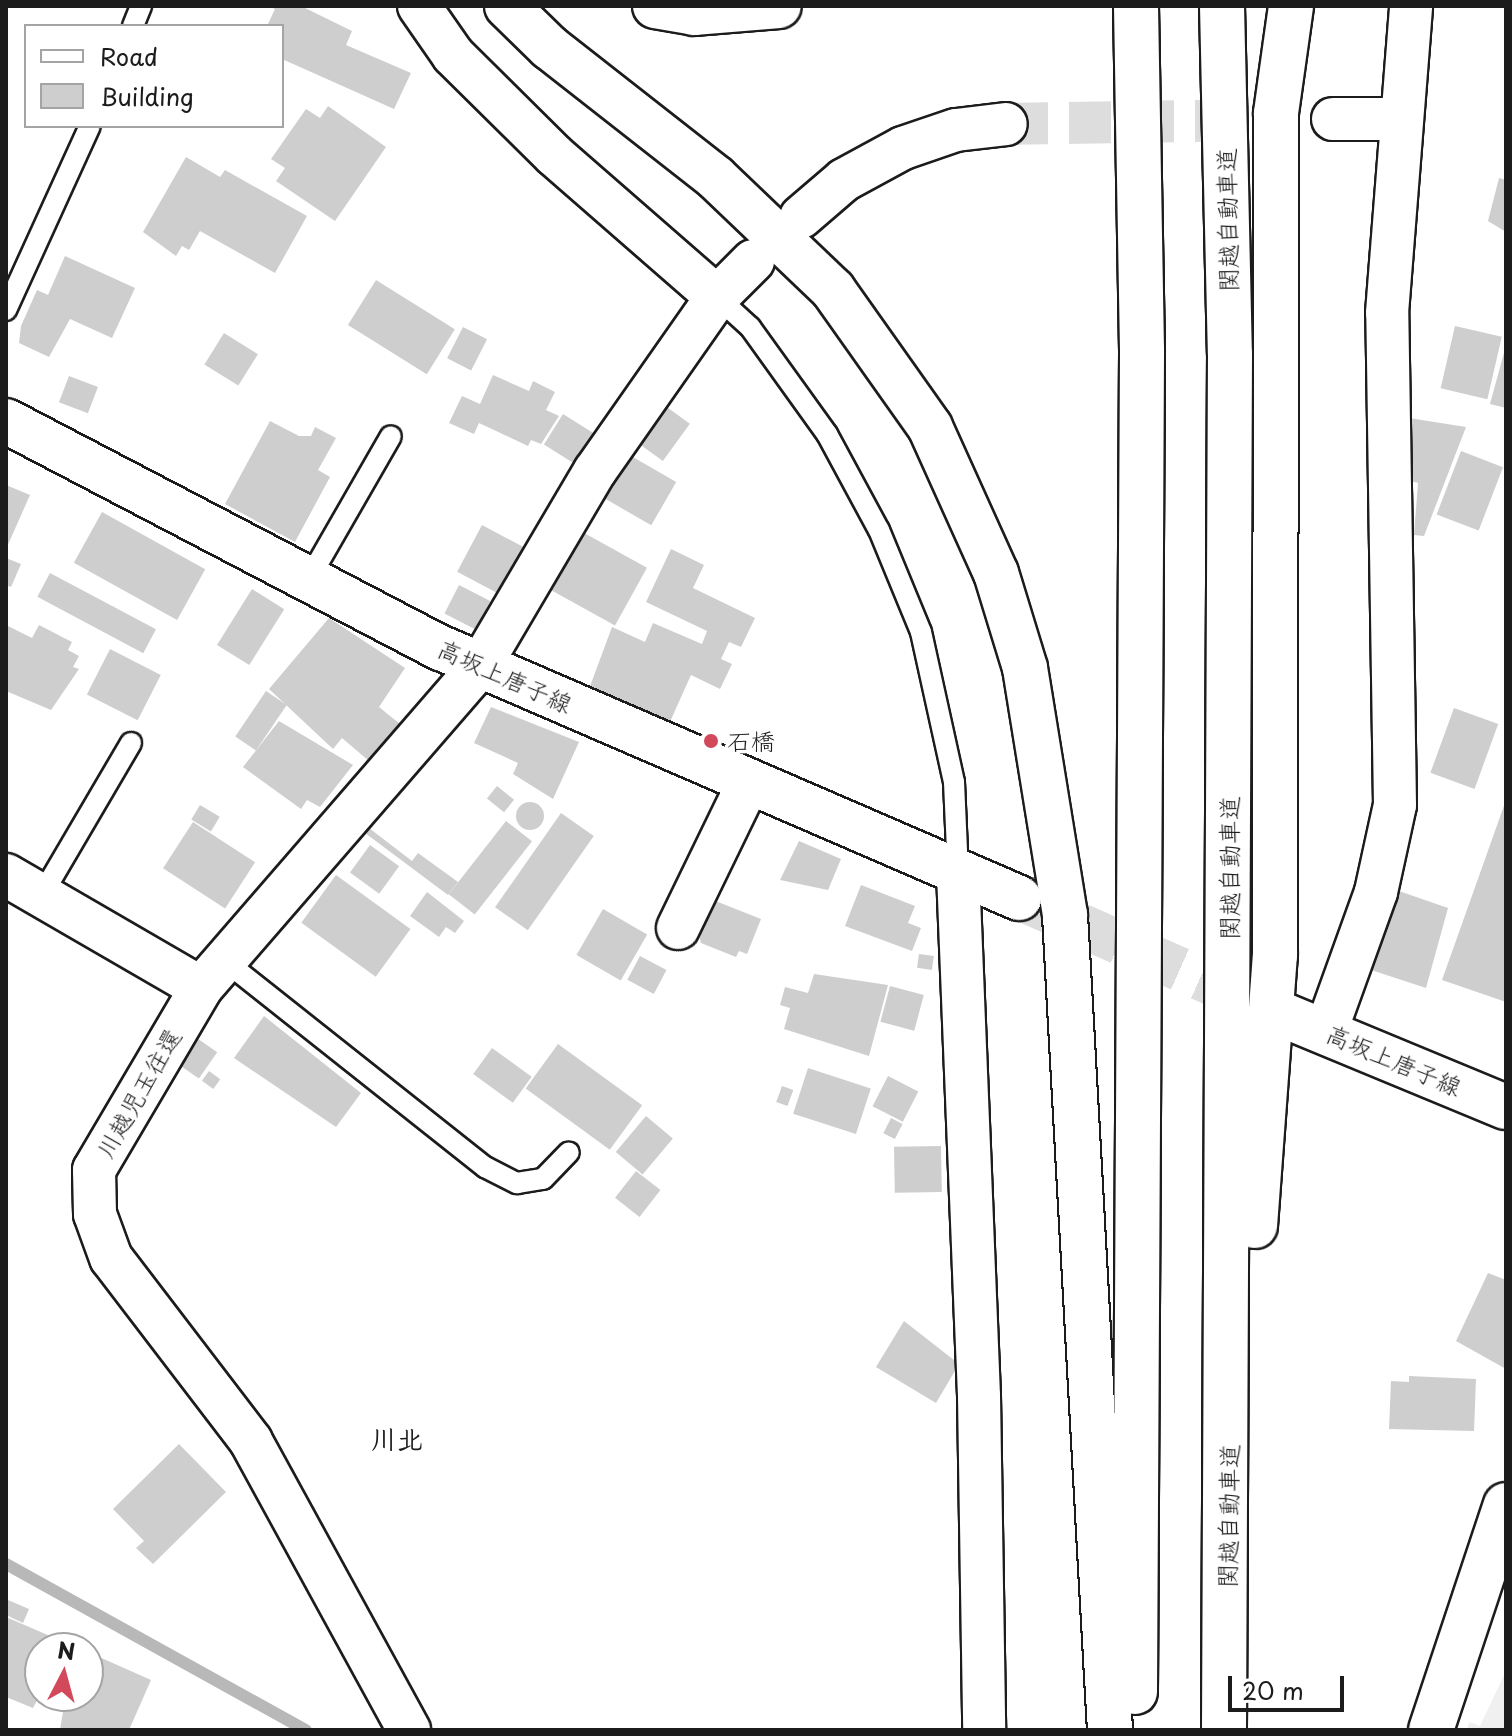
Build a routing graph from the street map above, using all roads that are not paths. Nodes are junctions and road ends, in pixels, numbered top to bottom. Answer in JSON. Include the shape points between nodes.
{"nodes":[{"id":1,"x":419,"y":6,"type":"edge"},
{"id":2,"x":507,"y":6,"type":"edge"},
{"id":3,"x":655,"y":6,"type":"edge"},
{"id":4,"x":779,"y":6,"type":"edge"},
{"id":5,"x":1136,"y":6,"type":"edge"},
{"id":6,"x":1222,"y":6,"type":"edge"},
{"id":7,"x":1291,"y":6,"type":"edge"},
{"id":8,"x":1411,"y":6,"type":"edge"},
{"id":9,"x":1333,"y":119,"type":"tunnel mouth"},
{"id":10,"x":1397,"y":119,"type":"junction"},
{"id":11,"x":1006,"y":124,"type":"tunnel mouth"},
{"id":12,"x":89,"y":128,"type":"edge"},
{"id":13,"x":801,"y":217,"type":"dead end"},
{"id":14,"x":753,"y":261,"type":"dead end"},
{"id":15,"x":717,"y":297,"type":"junction"},
{"id":16,"x":6,"y":310,"type":"edge"},
{"id":17,"x":6,"y":421,"type":"edge"},
{"id":18,"x":391,"y":436,"type":"dead end"},
{"id":19,"x":307,"y":582,"type":"junction"},
{"id":20,"x":480,"y":666,"type":"junction"},
{"id":21,"x":131,"y":743,"type":"dead end"},
{"id":22,"x":748,"y":784,"type":"junction"},
{"id":23,"x":958,"y":873,"type":"junction"},
{"id":24,"x":24,"y":884,"type":"edge"},
{"id":25,"x":1019,"y":898,"type":"tunnel mouth"},
{"id":26,"x":678,"y":928,"type":"dead end"},
{"id":27,"x":213,"y":974,"type":"junction"},
{"id":28,"x":1281,"y":1014,"type":"tunnel mouth"},
{"id":29,"x":1326,"y":1031,"type":"junction"},
{"id":30,"x":1506,"y":1107,"type":"edge"},
{"id":31,"x":569,"y":1152,"type":"dead end"},
{"id":32,"x":1230,"y":1450,"type":"junction"},
{"id":33,"x":1506,"y":1505,"type":"edge"},
{"id":34,"x":409,"y":1730,"type":"edge"},
{"id":35,"x":984,"y":1730,"type":"edge"},
{"id":36,"x":1110,"y":1730,"type":"edge"},
{"id":37,"x":1135,"y":1730,"type":"edge"},
{"id":38,"x":1224,"y":1730,"type":"edge"},
{"id":39,"x":1431,"y":1730,"type":"edge"}],
"edges":[{"from":1,"to":15,"type":"street","via":[[453,55],[554,155]]},
{"from":2,"to":36,"type":"main road","via":[[549,47],[716,178],[833,290],[930,427],[996,573],[1028,683],[1065,915]]},
{"from":3,"to":4,"type":"main road","via":[[694,13]]},
{"from":5,"to":37,"type":"main road","via":[[1142,774]]},
{"from":6,"to":32,"type":"main road","name":"関越自動車道","via":[[1230,354]]},
{"from":7,"to":32,"type":"main road","via":[[1276,113],[1275,956],[1250,1288]]},
{"from":8,"to":10,"type":"street"},
{"from":9,"to":10,"type":"street"},
{"from":10,"to":29,"type":"street","via":[[1387,313],[1395,805],[1376,892]]},
{"from":11,"to":13,"type":"street","via":[[956,130],[903,148],[844,180]]},
{"from":12,"to":16,"type":"lane"},
{"from":14,"to":15,"type":"street","name":"川越児玉往還"},
{"from":15,"to":20,"type":"street","name":"川越児玉往還","via":[[595,471]]},
{"from":15,"to":23,"type":"lane","via":[[750,327],[827,434],[879,530],[921,632],[954,782]]},
{"from":17,"to":19,"type":"main road","name":"高坂上唐子線"},
{"from":18,"to":19,"type":"lane"},
{"from":19,"to":20,"type":"main road","name":"高坂上唐子線"},
{"from":20,"to":22,"type":"main road","name":"高坂上唐子線"},
{"from":20,"to":27,"type":"street","name":"川越児玉往還"},
{"from":21,"to":24,"type":"lane"},
{"from":22,"to":23,"type":"main road","name":"高坂上唐子線"},
{"from":22,"to":26,"type":"street"},
{"from":23,"to":25,"type":"main road","name":"高坂上唐子線"},
{"from":23,"to":35,"type":"street","via":[[979,1396]]},
{"from":24,"to":27,"type":"street"},
{"from":27,"to":31,"type":"lane","via":[[485,1167],[517,1183],[543,1179]]},
{"from":27,"to":34,"type":"street","name":"川越児玉往還","via":[[106,1140],[91,1193],[100,1235],[251,1441]]},
{"from":28,"to":29,"type":"main road","name":"高坂上唐子線"},
{"from":29,"to":30,"type":"main road","name":"高坂上唐子線"},
{"from":32,"to":38,"type":"main road","name":"関越自動車道"},
{"from":33,"to":39,"type":"main road"}]}
